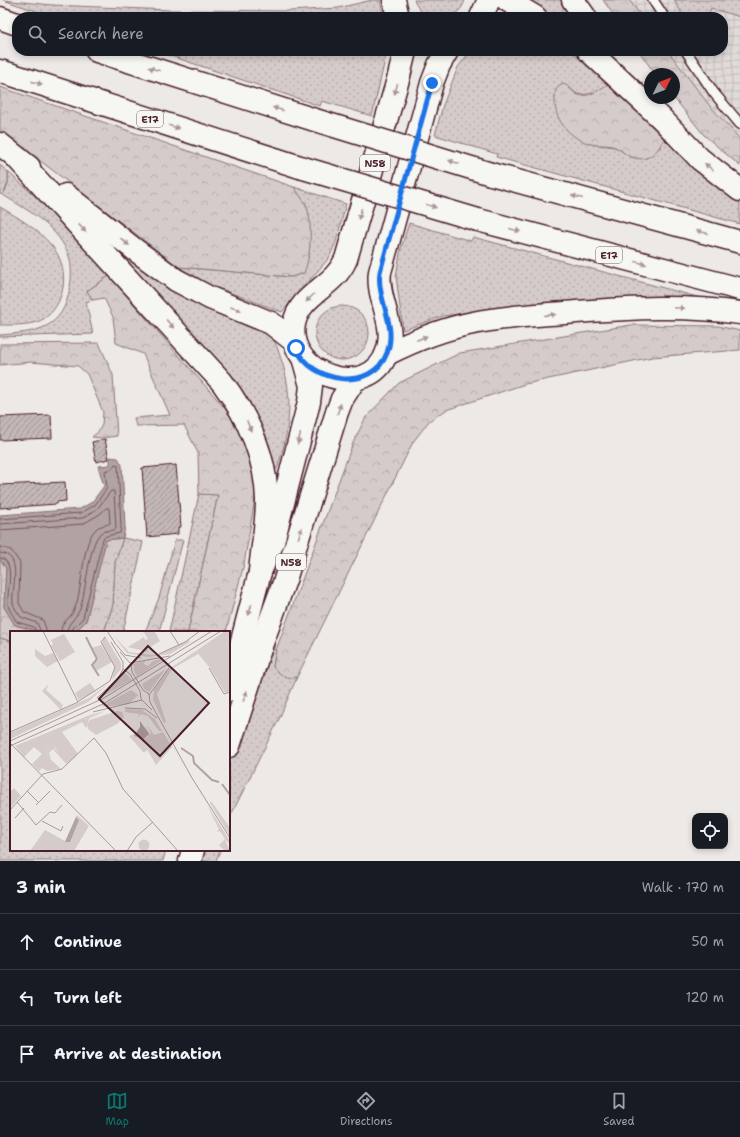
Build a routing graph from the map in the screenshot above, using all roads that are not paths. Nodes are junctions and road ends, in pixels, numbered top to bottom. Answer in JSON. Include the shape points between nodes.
{"nodes":[{"id":1,"x":394,"y":0,"type":"edge"},
{"id":2,"x":489,"y":0,"type":"edge"},
{"id":3,"x":507,"y":0,"type":"edge"},
{"id":4,"x":572,"y":0,"type":"edge"},
{"id":5,"x":653,"y":0,"type":"edge"},
{"id":6,"x":397,"y":12,"type":"edge"},
{"id":7,"x":483,"y":12,"type":"edge"},
{"id":8,"x":527,"y":12,"type":"edge"},
{"id":9,"x":581,"y":12,"type":"edge"},
{"id":10,"x":661,"y":12,"type":"edge"},
{"id":11,"x":0,"y":18,"type":"edge"},
{"id":12,"x":12,"y":22,"type":"edge"},
{"id":13,"x":113,"y":56,"type":"edge"},
{"id":14,"x":404,"y":56,"type":"edge"},
{"id":15,"x":444,"y":56,"type":"edge"},
{"id":16,"x":594,"y":56,"type":"edge"},
{"id":17,"x":615,"y":56,"type":"edge"},
{"id":18,"x":689,"y":56,"type":"edge"},
{"id":19,"x":0,"y":70,"type":"edge"},
{"id":20,"x":662,"y":119,"type":"junction"},
{"id":21,"x":740,"y":124,"type":"edge"},
{"id":22,"x":0,"y":144,"type":"edge"},
{"id":23,"x":17,"y":158,"type":"junction"},
{"id":24,"x":740,"y":190,"type":"edge"},
{"id":25,"x":740,"y":242,"type":"edge"},
{"id":26,"x":740,"y":289,"type":"edge"},
{"id":27,"x":740,"y":313,"type":"edge"},
{"id":28,"x":294,"y":341,"type":"junction"},
{"id":29,"x":387,"y":354,"type":"junction"},
{"id":30,"x":304,"y":360,"type":"junction"},
{"id":31,"x":355,"y":379,"type":"junction"},
{"id":32,"x":260,"y":572,"type":"junction"},
{"id":33,"x":230,"y":686,"type":"edge"},
{"id":34,"x":230,"y":743,"type":"edge"},
{"id":35,"x":193,"y":851,"type":"edge"},
{"id":36,"x":190,"y":861,"type":"edge"}],
"edges":[{"from":1,"to":6,"type":"main road"},
{"from":2,"to":7,"type":"main road"},
{"from":3,"to":8,"type":"main road"},
{"from":4,"to":9,"type":"main road"},
{"from":5,"to":10,"type":"lane"},
{"from":11,"to":12,"type":"main road"},
{"from":25,"to":13,"type":"main road","one_way":true,"bridge":true,"via":[[492,174]]},
{"from":14,"to":28,"type":"main road","number":"N58","one_way":true,"via":[[346,260],[335,278],[312,295],[301,308],[294,324]]},
{"from":15,"to":29,"type":"main road","via":[[432,83],[380,272],[379,286],[390,327]]},
{"from":16,"to":20,"type":"main road"},
{"from":17,"to":20,"type":"main road","via":[[643,90]]},
{"from":18,"to":21,"type":"lane","via":[[714,93]]},
{"from":19,"to":26,"type":"main road","number":"E17","one_way":true,"bridge":true,"via":[[300,167],[478,220]]},
{"from":24,"to":20,"type":"main road","one_way":true,"via":[[700,159]]},
{"from":22,"to":23,"type":"main road"},
{"from":23,"to":28,"type":"main road","one_way":true,"via":[[176,280],[210,298],[271,323]]},
{"from":23,"to":32,"type":"main road","one_way":true,"via":[[207,365],[238,404],[255,439],[266,484],[266,529]]},
{"from":29,"to":27,"type":"main road","one_way":true,"via":[[412,342],[474,322],[633,308],[696,308]]},
{"from":28,"to":30,"type":"main road","number":"N58"},
{"from":29,"to":31,"type":"main road","number":"N58","via":[[371,372]]},
{"from":30,"to":31,"type":"main road","number":"N58","via":[[331,378]]},
{"from":30,"to":32,"type":"main road","number":"N58","one_way":true,"via":[[311,386],[308,402],[273,542]]},
{"from":34,"to":31,"type":"main road","number":"N58","one_way":true,"via":[[285,580],[337,412]]},
{"from":32,"to":33,"type":"main road","number":"N58","one_way":true},
{"from":35,"to":36,"type":"main road"}]}
